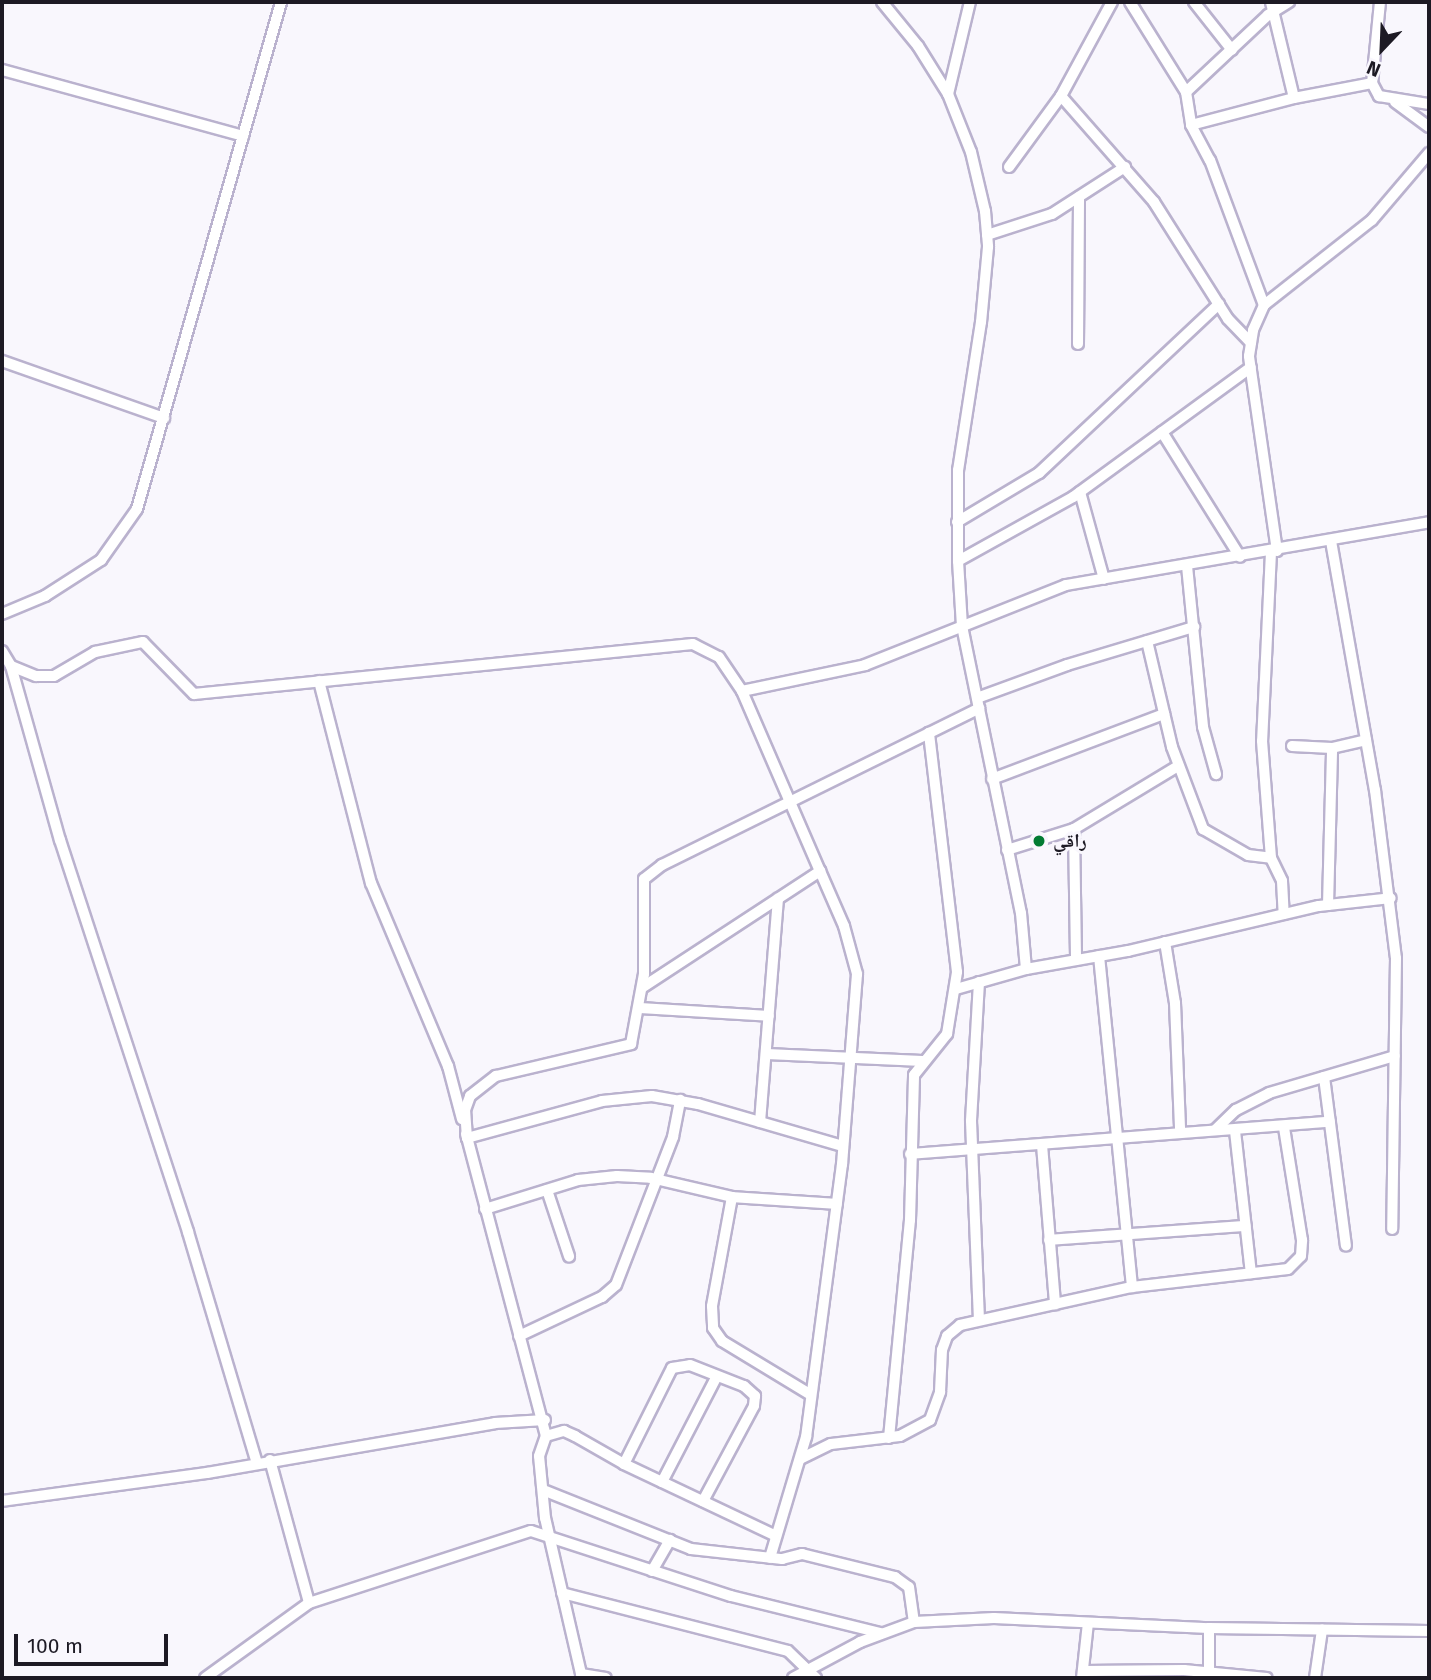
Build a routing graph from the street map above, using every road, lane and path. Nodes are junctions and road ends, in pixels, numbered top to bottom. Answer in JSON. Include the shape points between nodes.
{"nodes":[{"id":1,"x":281,"y":2,"type":"edge"},
{"id":2,"x":882,"y":2,"type":"edge"},
{"id":3,"x":970,"y":2,"type":"edge"},
{"id":4,"x":1112,"y":2,"type":"edge"},
{"id":5,"x":1130,"y":2,"type":"edge"},
{"id":6,"x":1194,"y":2,"type":"edge"},
{"id":7,"x":1289,"y":2,"type":"edge"},
{"id":8,"x":1380,"y":2,"type":"edge"},
{"id":9,"x":1273,"y":6,"type":"edge"},
{"id":10,"x":1233,"y":50,"type":"junction"},
{"id":11,"x":2,"y":69,"type":"edge"},
{"id":12,"x":1372,"y":83,"type":"junction"},
{"id":13,"x":1186,"y":92,"type":"junction"},
{"id":14,"x":948,"y":94,"type":"junction"},
{"id":15,"x":1061,"y":96,"type":"junction"},
{"id":16,"x":1294,"y":99,"type":"junction"},
{"id":17,"x":1393,"y":100,"type":"junction"},
{"id":18,"x":1429,"y":104,"type":"edge"},
{"id":19,"x":1191,"y":125,"type":"junction"},
{"id":20,"x":1429,"y":127,"type":"edge"},
{"id":21,"x":243,"y":136,"type":"junction"},
{"id":22,"x":1429,"y":153,"type":"edge"},
{"id":23,"x":1009,"y":167,"type":"dead end"},
{"id":24,"x":1125,"y":167,"type":"junction"},
{"id":25,"x":1079,"y":197,"type":"junction"},
{"id":26,"x":987,"y":235,"type":"junction"},
{"id":27,"x":1219,"y":304,"type":"junction"},
{"id":28,"x":1264,"y":305,"type":"junction"},
{"id":29,"x":1251,"y":343,"type":"junction"},
{"id":30,"x":1078,"y":344,"type":"dead end"},
{"id":31,"x":2,"y":361,"type":"edge"},
{"id":32,"x":1251,"y":368,"type":"junction"},
{"id":33,"x":164,"y":418,"type":"junction"},
{"id":34,"x":1162,"y":432,"type":"junction"},
{"id":35,"x":1080,"y":492,"type":"junction"},
{"id":36,"x":957,"y":522,"type":"junction"},
{"id":37,"x":1429,"y":522,"type":"edge"},
{"id":38,"x":1331,"y":541,"type":"junction"},
{"id":39,"x":1274,"y":552,"type":"junction"},
{"id":40,"x":1240,"y":557,"type":"junction"},
{"id":41,"x":958,"y":561,"type":"junction"},
{"id":42,"x":1188,"y":566,"type":"junction"},
{"id":43,"x":1104,"y":579,"type":"junction"},
{"id":44,"x":2,"y":614,"type":"edge"},
{"id":45,"x":962,"y":626,"type":"junction"},
{"id":46,"x":1194,"y":627,"type":"junction"},
{"id":47,"x":1147,"y":641,"type":"junction"},
{"id":48,"x":2,"y":651,"type":"edge"},
{"id":49,"x":11,"y":666,"type":"junction"},
{"id":50,"x":319,"y":681,"type":"junction"},
{"id":51,"x":742,"y":691,"type":"junction"},
{"id":52,"x":978,"y":703,"type":"junction"},
{"id":53,"x":1164,"y":715,"type":"junction"},
{"id":54,"x":929,"y":733,"type":"junction"},
{"id":55,"x":1366,"y":740,"type":"junction"},
{"id":56,"x":1292,"y":746,"type":"dead end"},
{"id":57,"x":1332,"y":748,"type":"junction"},
{"id":58,"x":1178,"y":766,"type":"junction"},
{"id":59,"x":1216,"y":774,"type":"dead end"},
{"id":60,"x":992,"y":779,"type":"junction"},
{"id":61,"x":790,"y":802,"type":"junction"},
{"id":62,"x":1074,"y":828,"type":"junction"},
{"id":63,"x":1007,"y":850,"type":"junction"},
{"id":64,"x":1271,"y":858,"type":"junction"},
{"id":65,"x":820,"y":871,"type":"junction"},
{"id":66,"x":1391,"y":898,"type":"junction"},
{"id":67,"x":778,"y":900,"type":"junction"},
{"id":68,"x":1328,"y":905,"type":"junction"},
{"id":69,"x":1284,"y":914,"type":"junction"},
{"id":70,"x":1164,"y":942,"type":"junction"},
{"id":71,"x":1099,"y":956,"type":"junction"},
{"id":72,"x":1076,"y":960,"type":"junction"},
{"id":73,"x":1026,"y":969,"type":"junction"},
{"id":74,"x":979,"y":982,"type":"junction"},
{"id":75,"x":643,"y":987,"type":"junction"},
{"id":76,"x":956,"y":989,"type":"junction"},
{"id":77,"x":640,"y":1008,"type":"junction"},
{"id":78,"x":769,"y":1016,"type":"junction"},
{"id":79,"x":766,"y":1054,"type":"junction"},
{"id":80,"x":1395,"y":1056,"type":"junction"},
{"id":81,"x":850,"y":1058,"type":"junction"},
{"id":82,"x":923,"y":1061,"type":"junction"},
{"id":83,"x":1324,"y":1077,"type":"junction"},
{"id":84,"x":680,"y":1100,"type":"junction"},
{"id":85,"x":760,"y":1122,"type":"junction"},
{"id":86,"x":1330,"y":1122,"type":"junction"},
{"id":87,"x":1284,"y":1127,"type":"junction"},
{"id":88,"x":1180,"y":1130,"type":"junction"},
{"id":89,"x":1215,"y":1130,"type":"junction"},
{"id":90,"x":1235,"y":1131,"type":"junction"},
{"id":91,"x":467,"y":1139,"type":"junction"},
{"id":92,"x":1117,"y":1140,"type":"junction"},
{"id":93,"x":1042,"y":1145,"type":"junction"},
{"id":94,"x":843,"y":1146,"type":"junction"},
{"id":95,"x":973,"y":1150,"type":"junction"},
{"id":96,"x":910,"y":1154,"type":"junction"},
{"id":97,"x":657,"y":1180,"type":"junction"},
{"id":98,"x":547,"y":1190,"type":"junction"},
{"id":99,"x":732,"y":1197,"type":"junction"},
{"id":100,"x":836,"y":1204,"type":"junction"},
{"id":101,"x":485,"y":1209,"type":"junction"},
{"id":102,"x":1246,"y":1226,"type":"junction"},
{"id":103,"x":1392,"y":1229,"type":"dead end"},
{"id":104,"x":1126,"y":1234,"type":"junction"},
{"id":105,"x":1049,"y":1240,"type":"junction"},
{"id":106,"x":1346,"y":1246,"type":"dead end"},
{"id":107,"x":569,"y":1256,"type":"dead end"},
{"id":108,"x":1251,"y":1273,"type":"junction"},
{"id":109,"x":1132,"y":1287,"type":"junction"},
{"id":110,"x":1055,"y":1304,"type":"junction"},
{"id":111,"x":979,"y":1320,"type":"junction"},
{"id":112,"x":519,"y":1336,"type":"junction"},
{"id":113,"x":717,"y":1376,"type":"junction"},
{"id":114,"x":811,"y":1395,"type":"junction"},
{"id":115,"x":545,"y":1420,"type":"junction"},
{"id":116,"x":547,"y":1436,"type":"junction"},
{"id":117,"x":889,"y":1438,"type":"junction"},
{"id":118,"x":800,"y":1459,"type":"junction"},
{"id":119,"x":270,"y":1461,"type":"junction"},
{"id":120,"x":257,"y":1463,"type":"junction"},
{"id":121,"x":624,"y":1464,"type":"junction"},
{"id":122,"x":662,"y":1482,"type":"junction"},
{"id":123,"x":543,"y":1490,"type":"junction"},
{"id":124,"x":2,"y":1501,"type":"edge"},
{"id":125,"x":702,"y":1501,"type":"junction"},
{"id":126,"x":776,"y":1536,"type":"junction"},
{"id":127,"x":550,"y":1538,"type":"junction"},
{"id":128,"x":670,"y":1540,"type":"junction"},
{"id":129,"x":770,"y":1558,"type":"junction"},
{"id":130,"x":652,"y":1571,"type":"junction"},
{"id":131,"x":562,"y":1593,"type":"junction"},
{"id":132,"x":309,"y":1603,"type":"junction"},
{"id":133,"x":914,"y":1622,"type":"junction"},
{"id":134,"x":1088,"y":1623,"type":"junction"},
{"id":135,"x":1209,"y":1628,"type":"junction"},
{"id":136,"x":1322,"y":1630,"type":"junction"},
{"id":137,"x":1429,"y":1631,"type":"edge"},
{"id":138,"x":880,"y":1633,"type":"junction"},
{"id":139,"x":814,"y":1674,"type":"edge"},
{"id":140,"x":1083,"y":1674,"type":"edge"},
{"id":141,"x":1209,"y":1675,"type":"edge"},
{"id":142,"x":582,"y":1676,"type":"edge"},
{"id":143,"x":1253,"y":1677,"type":"edge"},
{"id":144,"x":205,"y":1678,"type":"edge"},
{"id":145,"x":606,"y":1678,"type":"edge"},
{"id":146,"x":793,"y":1678,"type":"edge"},
{"id":147,"x":1267,"y":1678,"type":"edge"},
{"id":148,"x":1315,"y":1678,"type":"edge"}],
"edges":[{"from":1,"to":21,"type":"street"},
{"from":2,"to":14,"type":"street","via":[[918,46]]},
{"from":3,"to":14,"type":"street"},
{"from":4,"to":15,"type":"street"},
{"from":5,"to":13,"type":"street"},
{"from":6,"to":10,"type":"street"},
{"from":7,"to":9,"type":"street"},
{"from":8,"to":12,"type":"street"},
{"from":9,"to":10,"type":"street"},
{"from":9,"to":16,"type":"street"},
{"from":10,"to":13,"type":"street"},
{"from":11,"to":21,"type":"street"},
{"from":12,"to":16,"type":"street"},
{"from":12,"to":17,"type":"street","via":[[1379,96]]},
{"from":13,"to":19,"type":"street"},
{"from":14,"to":26,"type":"street","via":[[971,152]]},
{"from":15,"to":23,"type":"street"},
{"from":15,"to":24,"type":"street"},
{"from":16,"to":19,"type":"street"},
{"from":17,"to":18,"type":"street"},
{"from":17,"to":20,"type":"street"},
{"from":19,"to":28,"type":"street","via":[[1210,160]]},
{"from":21,"to":33,"type":"street"},
{"from":22,"to":28,"type":"street","via":[[1372,220]]},
{"from":24,"to":25,"type":"street"},
{"from":24,"to":27,"type":"street","via":[[1154,202]]},
{"from":25,"to":26,"type":"street","via":[[1052,214]]},
{"from":25,"to":30,"type":"street"},
{"from":26,"to":36,"type":"street","via":[[981,322],[958,470]]},
{"from":27,"to":29,"type":"street"},
{"from":27,"to":36,"type":"street","via":[[1039,473]]},
{"from":28,"to":29,"type":"street"},
{"from":29,"to":32,"type":"street"},
{"from":31,"to":33,"type":"street"},
{"from":32,"to":34,"type":"street"},
{"from":32,"to":39,"type":"street"},
{"from":33,"to":44,"type":"street","via":[[137,509],[116,544],[79,576]]},
{"from":34,"to":35,"type":"street"},
{"from":34,"to":40,"type":"street"},
{"from":35,"to":41,"type":"street"},
{"from":35,"to":43,"type":"street"},
{"from":36,"to":41,"type":"street"},
{"from":37,"to":38,"type":"street"},
{"from":38,"to":39,"type":"street"},
{"from":38,"to":55,"type":"street"},
{"from":39,"to":40,"type":"street"},
{"from":39,"to":64,"type":"street","via":[[1262,741]]},
{"from":40,"to":42,"type":"street"},
{"from":41,"to":45,"type":"street"},
{"from":42,"to":43,"type":"street"},
{"from":42,"to":46,"type":"street"},
{"from":43,"to":45,"type":"street","via":[[1066,585]]},
{"from":45,"to":51,"type":"street","via":[[865,665]]},
{"from":45,"to":52,"type":"street"},
{"from":46,"to":47,"type":"street"},
{"from":46,"to":59,"type":"street","via":[[1203,727]]},
{"from":47,"to":52,"type":"street"},
{"from":47,"to":53,"type":"street"},
{"from":48,"to":49,"type":"street"},
{"from":49,"to":50,"type":"street","via":[[36,676],[54,676],[95,652],[143,642],[194,694]]},
{"from":49,"to":120,"type":"street","via":[[60,840],[188,1232]]},
{"from":50,"to":51,"type":"street","via":[[693,644],[719,657]]},
{"from":50,"to":91,"type":"street","via":[[371,883],[447,1066]]},
{"from":51,"to":61,"type":"street"},
{"from":52,"to":54,"type":"street"},
{"from":52,"to":60,"type":"street"},
{"from":53,"to":58,"type":"street"},
{"from":53,"to":60,"type":"street"},
{"from":54,"to":61,"type":"street"},
{"from":54,"to":76,"type":"street","via":[[950,894]]},
{"from":55,"to":57,"type":"street"},
{"from":55,"to":66,"type":"street"},
{"from":56,"to":57,"type":"street"},
{"from":57,"to":68,"type":"street"},
{"from":58,"to":62,"type":"street"},
{"from":58,"to":64,"type":"street","via":[[1203,829],[1248,855]]},
{"from":60,"to":63,"type":"street"},
{"from":61,"to":65,"type":"street"},
{"from":61,"to":75,"type":"street","via":[[662,865],[644,879]]},
{"from":62,"to":63,"type":"street"},
{"from":62,"to":72,"type":"street"},
{"from":63,"to":73,"type":"street","via":[[1021,913]]},
{"from":64,"to":69,"type":"street","via":[[1282,881]]},
{"from":65,"to":67,"type":"street"},
{"from":65,"to":81,"type":"street","via":[[844,926],[857,974]]},
{"from":66,"to":68,"type":"street"},
{"from":66,"to":80,"type":"street"},
{"from":67,"to":75,"type":"street"},
{"from":67,"to":78,"type":"street"},
{"from":68,"to":69,"type":"street"},
{"from":69,"to":70,"type":"street"},
{"from":70,"to":71,"type":"street"},
{"from":70,"to":88,"type":"street","via":[[1175,1003]]},
{"from":71,"to":72,"type":"street"},
{"from":71,"to":92,"type":"street"},
{"from":72,"to":73,"type":"street"},
{"from":73,"to":74,"type":"street"},
{"from":74,"to":76,"type":"street"},
{"from":74,"to":95,"type":"street"},
{"from":75,"to":77,"type":"street"},
{"from":76,"to":82,"type":"street","via":[[947,1034]]},
{"from":77,"to":78,"type":"street"},
{"from":77,"to":91,"type":"street","via":[[631,1044],[484,1082],[470,1096],[465,1110]]},
{"from":78,"to":79,"type":"street"},
{"from":79,"to":81,"type":"street"},
{"from":79,"to":85,"type":"street"},
{"from":80,"to":83,"type":"street"},
{"from":80,"to":103,"type":"street"},
{"from":81,"to":82,"type":"street"},
{"from":81,"to":94,"type":"street"},
{"from":82,"to":96,"type":"street","via":[[914,1075]]},
{"from":83,"to":86,"type":"street"},
{"from":83,"to":89,"type":"street","via":[[1247,1104]]},
{"from":84,"to":85,"type":"street"},
{"from":84,"to":91,"type":"street","via":[[652,1096],[601,1101]]},
{"from":84,"to":97,"type":"street"},
{"from":85,"to":94,"type":"street"},
{"from":86,"to":87,"type":"street"},
{"from":86,"to":106,"type":"street"},
{"from":87,"to":90,"type":"street"},
{"from":87,"to":108,"type":"street","via":[[1301,1256],[1288,1269]]},
{"from":88,"to":89,"type":"street"},
{"from":88,"to":92,"type":"street"},
{"from":89,"to":90,"type":"street"},
{"from":90,"to":102,"type":"street"},
{"from":91,"to":101,"type":"street"},
{"from":92,"to":93,"type":"street"},
{"from":92,"to":104,"type":"street"},
{"from":93,"to":95,"type":"street"},
{"from":93,"to":105,"type":"street"},
{"from":94,"to":100,"type":"street"},
{"from":95,"to":96,"type":"street"},
{"from":95,"to":111,"type":"street"},
{"from":96,"to":117,"type":"street","via":[[909,1220]]},
{"from":97,"to":98,"type":"street","via":[[617,1176]]},
{"from":97,"to":99,"type":"street"},
{"from":97,"to":112,"type":"street","via":[[616,1285],[602,1297]]},
{"from":98,"to":101,"type":"street"},
{"from":98,"to":107,"type":"street"},
{"from":99,"to":100,"type":"street"},
{"from":99,"to":114,"type":"street","via":[[712,1306],[713,1328],[722,1341]]},
{"from":100,"to":114,"type":"street"},
{"from":101,"to":112,"type":"street"},
{"from":102,"to":104,"type":"street"},
{"from":102,"to":108,"type":"street"},
{"from":104,"to":105,"type":"street"},
{"from":104,"to":109,"type":"street"},
{"from":105,"to":110,"type":"street"},
{"from":108,"to":109,"type":"street"},
{"from":109,"to":110,"type":"street"},
{"from":110,"to":111,"type":"street"},
{"from":111,"to":117,"type":"street","via":[[960,1325],[947,1336],[937,1407],[930,1420]]},
{"from":112,"to":115,"type":"street"},
{"from":113,"to":121,"type":"street","via":[[690,1365],[672,1368]]},
{"from":113,"to":122,"type":"street"},
{"from":113,"to":125,"type":"street","via":[[744,1386],[755,1396],[754,1406]]},
{"from":114,"to":118,"type":"street"},
{"from":115,"to":116,"type":"street"},
{"from":115,"to":119,"type":"street","via":[[495,1423]]},
{"from":116,"to":121,"type":"street","via":[[564,1432],[575,1436]]},
{"from":116,"to":123,"type":"street","via":[[539,1456]]},
{"from":117,"to":118,"type":"street","via":[[831,1444]]},
{"from":118,"to":126,"type":"street"},
{"from":119,"to":120,"type":"street"},
{"from":119,"to":132,"type":"street"},
{"from":120,"to":124,"type":"street"},
{"from":121,"to":122,"type":"street"},
{"from":122,"to":125,"type":"street"},
{"from":123,"to":127,"type":"street"},
{"from":123,"to":128,"type":"street"},
{"from":125,"to":126,"type":"street"},
{"from":126,"to":129,"type":"street"},
{"from":127,"to":130,"type":"street"},
{"from":127,"to":131,"type":"street"},
{"from":127,"to":132,"type":"street","via":[[531,1531]]},
{"from":128,"to":129,"type":"street","via":[[725,1556]]},
{"from":128,"to":130,"type":"street"},
{"from":129,"to":133,"type":"street","via":[[802,1555],[895,1577],[909,1587]]},
{"from":130,"to":138,"type":"street"},
{"from":131,"to":139,"type":"street","via":[[788,1651]]},
{"from":131,"to":142,"type":"street"},
{"from":132,"to":144,"type":"street"},
{"from":133,"to":134,"type":"street","via":[[994,1618]]},
{"from":133,"to":138,"type":"street"},
{"from":134,"to":135,"type":"street"},
{"from":134,"to":140,"type":"street"},
{"from":135,"to":136,"type":"street"},
{"from":135,"to":141,"type":"street"},
{"from":136,"to":137,"type":"street"},
{"from":136,"to":148,"type":"street"},
{"from":138,"to":139,"type":"street"},
{"from":139,"to":146,"type":"street"},
{"from":140,"to":141,"type":"street"},
{"from":141,"to":143,"type":"street"},
{"from":142,"to":145,"type":"street"},
{"from":143,"to":147,"type":"street"}]}
